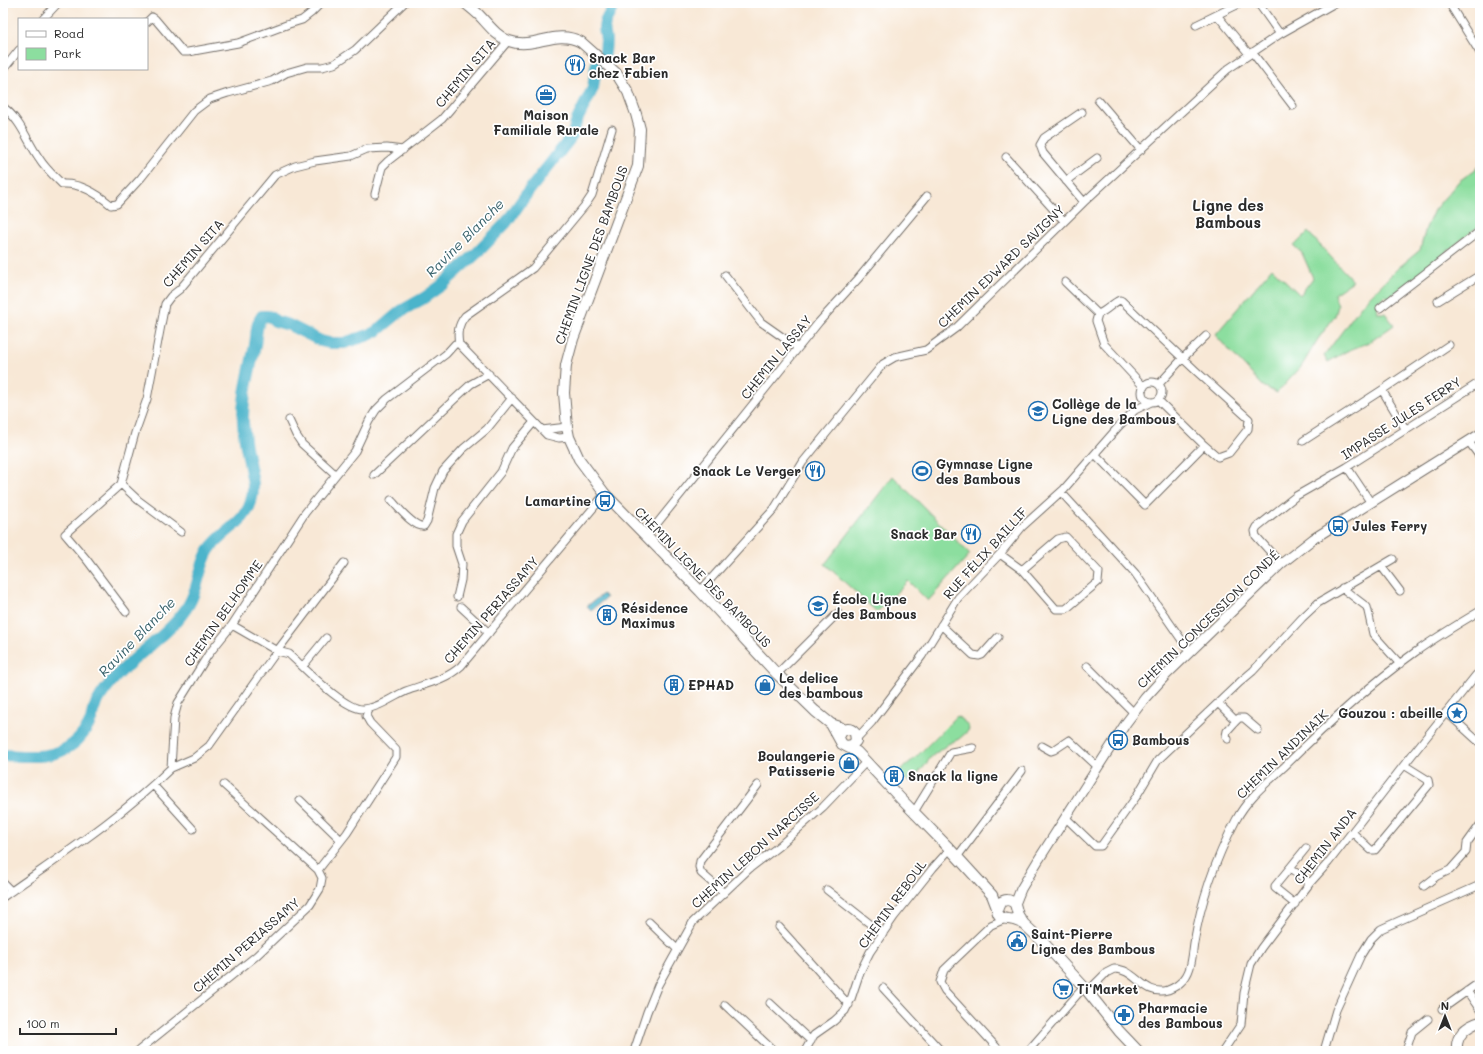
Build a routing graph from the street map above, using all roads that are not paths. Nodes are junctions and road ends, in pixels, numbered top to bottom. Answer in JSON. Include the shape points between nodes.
{"nodes":[{"id":1,"x":58,"y":3,"type":"edge"},
{"id":2,"x":321,"y":3,"type":"edge"},
{"id":3,"x":404,"y":3,"type":"edge"},
{"id":4,"x":465,"y":3,"type":"edge"},
{"id":5,"x":1240,"y":3,"type":"edge"},
{"id":6,"x":1258,"y":3,"type":"edge"},
{"id":7,"x":1449,"y":3,"type":"edge"},
{"id":8,"x":1331,"y":4,"type":"edge"},
{"id":9,"x":1217,"y":15,"type":"junction"},
{"id":10,"x":44,"y":18,"type":"edge"},
{"id":11,"x":148,"y":21,"type":"edge"},
{"id":12,"x":1196,"y":25,"type":"dead end"},
{"id":13,"x":1280,"y":34,"type":"junction"},
{"id":14,"x":508,"y":41,"type":"junction"},
{"id":15,"x":18,"y":51,"type":"edge"},
{"id":16,"x":1250,"y":53,"type":"junction"},
{"id":17,"x":1480,"y":53,"type":"edge"},
{"id":18,"x":3,"y":70,"type":"edge"},
{"id":19,"x":1098,"y":100,"type":"dead end"},
{"id":20,"x":1293,"y":106,"type":"dead end"},
{"id":21,"x":3,"y":107,"type":"edge"},
{"id":22,"x":1082,"y":112,"type":"dead end"},
{"id":23,"x":612,"y":130,"type":"dead end"},
{"id":24,"x":402,"y":150,"type":"junction"},
{"id":25,"x":1141,"y":150,"type":"junction"},
{"id":26,"x":1006,"y":157,"type":"dead end"},
{"id":27,"x":1097,"y":158,"type":"dead end"},
{"id":28,"x":1066,"y":181,"type":"junction"},
{"id":29,"x":375,"y":194,"type":"dead end"},
{"id":30,"x":927,"y":196,"type":"dead end"},
{"id":31,"x":1084,"y":202,"type":"junction"},
{"id":32,"x":1064,"y":222,"type":"junction"},
{"id":33,"x":1480,"y":231,"type":"edge"},
{"id":34,"x":1480,"y":275,"type":"edge"},
{"id":35,"x":725,"y":276,"type":"dead end"},
{"id":36,"x":1065,"y":282,"type":"dead end"},
{"id":37,"x":1438,"y":301,"type":"dead end"},
{"id":38,"x":1380,"y":308,"type":"dead end"},
{"id":39,"x":1098,"y":314,"type":"junction"},
{"id":40,"x":1206,"y":336,"type":"dead end"},
{"id":41,"x":1449,"y":345,"type":"dead end"},
{"id":42,"x":461,"y":346,"type":"junction"},
{"id":43,"x":798,"y":348,"type":"junction"},
{"id":44,"x":1183,"y":358,"type":"junction"},
{"id":45,"x":488,"y":374,"type":"junction"},
{"id":46,"x":1480,"y":382,"type":"edge"},
{"id":47,"x":1159,"y":384,"type":"junction"},
{"id":48,"x":1144,"y":386,"type":"junction"},
{"id":49,"x":1382,"y":390,"type":"junction"},
{"id":50,"x":1143,"y":395,"type":"junction"},
{"id":51,"x":512,"y":398,"type":"junction"},
{"id":52,"x":1154,"y":401,"type":"junction"},
{"id":53,"x":1135,"y":410,"type":"junction"},
{"id":54,"x":289,"y":420,"type":"dead end"},
{"id":55,"x":534,"y":422,"type":"junction"},
{"id":56,"x":1406,"y":430,"type":"junction"},
{"id":57,"x":568,"y":432,"type":"junction"},
{"id":58,"x":1480,"y":434,"type":"edge"},
{"id":59,"x":1303,"y":441,"type":"dead end"},
{"id":60,"x":1469,"y":442,"type":"junction"},
{"id":61,"x":1204,"y":445,"type":"junction"},
{"id":62,"x":1095,"y":454,"type":"junction"},
{"id":63,"x":1480,"y":456,"type":"edge"},
{"id":64,"x":1348,"y":467,"type":"junction"},
{"id":65,"x":335,"y":474,"type":"junction"},
{"id":66,"x":374,"y":475,"type":"dead end"},
{"id":67,"x":121,"y":484,"type":"junction"},
{"id":68,"x":1061,"y":492,"type":"junction"},
{"id":69,"x":605,"y":494,"type":"junction"},
{"id":70,"x":391,"y":500,"type":"dead end"},
{"id":71,"x":1371,"y":503,"type":"junction"},
{"id":72,"x":181,"y":532,"type":"dead end"},
{"id":73,"x":646,"y":536,"type":"junction"},
{"id":74,"x":1000,"y":554,"type":"junction"},
{"id":75,"x":1393,"y":559,"type":"dead end"},
{"id":76,"x":344,"y":563,"type":"dead end"},
{"id":77,"x":1281,"y":564,"type":"junction"},
{"id":78,"x":1381,"y":566,"type":"junction"},
{"id":79,"x":1022,"y":570,"type":"junction"},
{"id":80,"x":1342,"y":588,"type":"junction"},
{"id":81,"x":700,"y":591,"type":"junction"},
{"id":82,"x":1400,"y":591,"type":"dead end"},
{"id":83,"x":457,"y":597,"type":"dead end"},
{"id":84,"x":461,"y":608,"type":"dead end"},
{"id":85,"x":1480,"y":611,"type":"edge"},
{"id":86,"x":126,"y":612,"type":"dead end"},
{"id":87,"x":838,"y":613,"type":"dead end"},
{"id":88,"x":232,"y":625,"type":"junction"},
{"id":89,"x":941,"y":625,"type":"junction"},
{"id":90,"x":489,"y":633,"type":"junction"},
{"id":91,"x":998,"y":636,"type":"dead end"},
{"id":92,"x":326,"y":638,"type":"dead end"},
{"id":93,"x":277,"y":651,"type":"junction"},
{"id":94,"x":1190,"y":652,"type":"junction"},
{"id":95,"x":1400,"y":664,"type":"junction"},
{"id":96,"x":303,"y":666,"type":"junction"},
{"id":97,"x":1087,"y":666,"type":"dead end"},
{"id":98,"x":1480,"y":672,"type":"edge"},
{"id":99,"x":777,"y":674,"type":"junction"},
{"id":100,"x":1218,"y":703,"type":"junction"},
{"id":101,"x":370,"y":708,"type":"junction"},
{"id":102,"x":1446,"y":712,"type":"junction"},
{"id":103,"x":1134,"y":713,"type":"junction"},
{"id":104,"x":1236,"y":721,"type":"junction"},
{"id":105,"x":1258,"y":730,"type":"dead end"},
{"id":106,"x":849,"y":737,"type":"junction"},
{"id":107,"x":1228,"y":739,"type":"dead end"},
{"id":108,"x":1480,"y":743,"type":"edge"},
{"id":109,"x":1042,"y":746,"type":"dead end"},
{"id":110,"x":973,"y":748,"type":"dead end"},
{"id":111,"x":866,"y":762,"type":"junction"},
{"id":112,"x":1404,"y":765,"type":"junction"},
{"id":113,"x":1098,"y":767,"type":"junction"},
{"id":114,"x":171,"y":768,"type":"junction"},
{"id":115,"x":1022,"y":771,"type":"dead end"},
{"id":116,"x":224,"y":785,"type":"dead end"},
{"id":117,"x":758,"y":785,"type":"dead end"},
{"id":118,"x":154,"y":786,"type":"junction"},
{"id":119,"x":300,"y":800,"type":"dead end"},
{"id":120,"x":914,"y":812,"type":"junction"},
{"id":121,"x":1066,"y":818,"type":"junction"},
{"id":122,"x":1480,"y":825,"type":"edge"},
{"id":123,"x":193,"y":829,"type":"dead end"},
{"id":124,"x":1352,"y":832,"type":"junction"},
{"id":125,"x":341,"y":840,"type":"junction"},
{"id":126,"x":1306,"y":848,"type":"dead end"},
{"id":127,"x":950,"y":849,"type":"junction"},
{"id":128,"x":957,"y":857,"type":"junction"},
{"id":129,"x":1290,"y":868,"type":"junction"},
{"id":130,"x":318,"y":870,"type":"junction"},
{"id":131,"x":3,"y":883,"type":"edge"},
{"id":132,"x":1310,"y":883,"type":"junction"},
{"id":133,"x":1480,"y":885,"type":"edge"},
{"id":134,"x":1424,"y":886,"type":"dead end"},
{"id":135,"x":827,"y":890,"type":"dead end"},
{"id":136,"x":11,"y":891,"type":"junction"},
{"id":137,"x":724,"y":893,"type":"junction"},
{"id":138,"x":992,"y":895,"type":"junction"},
{"id":139,"x":3,"y":897,"type":"edge"},
{"id":140,"x":1012,"y":903,"type":"junction"},
{"id":141,"x":1295,"y":904,"type":"junction"},
{"id":142,"x":998,"y":910,"type":"junction"},
{"id":143,"x":1007,"y":919,"type":"junction"},
{"id":144,"x":649,"y":922,"type":"dead end"},
{"id":145,"x":1024,"y":924,"type":"junction"},
{"id":146,"x":990,"y":925,"type":"junction"},
{"id":147,"x":779,"y":927,"type":"dead end"},
{"id":148,"x":882,"y":934,"type":"junction"},
{"id":149,"x":677,"y":949,"type":"junction"},
{"id":150,"x":1480,"y":982,"type":"edge"},
{"id":151,"x":882,"y":988,"type":"dead end"},
{"id":152,"x":1086,"y":989,"type":"junction"},
{"id":153,"x":1467,"y":990,"type":"junction"},
{"id":154,"x":770,"y":1003,"type":"dead end"},
{"id":155,"x":725,"y":1005,"type":"dead end"},
{"id":156,"x":849,"y":1005,"type":"junction"},
{"id":157,"x":1442,"y":1009,"type":"dead end"},
{"id":158,"x":1480,"y":1010,"type":"edge"},
{"id":159,"x":1428,"y":1019,"type":"dead end"},
{"id":160,"x":1480,"y":1022,"type":"edge"},
{"id":161,"x":809,"y":1047,"type":"edge"},
{"id":162,"x":138,"y":1051,"type":"edge"},
{"id":163,"x":634,"y":1051,"type":"edge"},
{"id":164,"x":774,"y":1051,"type":"edge"},
{"id":165,"x":941,"y":1051,"type":"edge"},
{"id":166,"x":1000,"y":1051,"type":"edge"},
{"id":167,"x":1028,"y":1051,"type":"edge"},
{"id":168,"x":1138,"y":1051,"type":"edge"},
{"id":169,"x":1223,"y":1051,"type":"edge"},
{"id":170,"x":1324,"y":1051,"type":"edge"},
{"id":171,"x":1406,"y":1051,"type":"edge"},
{"id":172,"x":1457,"y":1051,"type":"edge"}],
"edges":[{"from":1,"to":10,"type":"street"},
{"from":2,"to":11,"type":"street","via":[[302,20],[238,43],[188,52],[183,52],[155,19],[152,17]]},
{"from":3,"to":21,"type":"street","via":[[355,50],[334,64],[307,67],[286,73],[272,81],[210,99],[194,111],[117,204],[111,205],[102,197],[87,190],[62,184],[49,172],[20,126]]},
{"from":4,"to":14,"type":"main road","via":[[489,27]]},
{"from":5,"to":9,"type":"street"},
{"from":6,"to":13,"type":"street"},
{"from":7,"to":17,"type":"street"},
{"from":8,"to":13,"type":"street","name":"CHEMIN EDWARD SAVIGNY"},
{"from":9,"to":12,"type":"street"},
{"from":9,"to":16,"type":"street"},
{"from":13,"to":16,"type":"street","name":"CHEMIN EDWARD SAVIGNY"},
{"from":14,"to":24,"type":"street","name":"CHEMIN SITA","via":[[442,119]]},
{"from":14,"to":57,"type":"main road","name":"CHEMIN LIGNE DES BAMBOUS","via":[[522,43],[563,36],[574,38],[587,46],[616,73],[628,92],[640,129],[638,166],[566,364],[564,393]]},
{"from":15,"to":18,"type":"street"},
{"from":16,"to":20,"type":"street"},
{"from":16,"to":25,"type":"street","name":"CHEMIN EDWARD SAVIGNY"},
{"from":19,"to":25,"type":"street"},
{"from":22,"to":28,"type":"street","via":[[1044,138],[1040,145],[1043,153]]},
{"from":23,"to":42,"type":"street","via":[[592,195],[586,204],[533,268],[465,316],[457,332]]},
{"from":24,"to":29,"type":"street","name":"CHEMIN SITA","via":[[382,167]]},
{"from":24,"to":67,"type":"street","name":"CHEMIN SITA","via":[[367,149],[351,156],[295,166],[275,175],[171,296],[165,304],[147,399]]},
{"from":25,"to":31,"type":"street","name":"CHEMIN EDWARD SAVIGNY"},
{"from":26,"to":32,"type":"street"},
{"from":27,"to":28,"type":"street"},
{"from":28,"to":31,"type":"street"},
{"from":30,"to":43,"type":"street","name":"CHEMIN LASSAY"},
{"from":31,"to":32,"type":"street","name":"CHEMIN EDWARD SAVIGNY"},
{"from":32,"to":81,"type":"street","name":"CHEMIN EDWARD SAVIGNY","via":[[951,333],[931,348],[889,359],[877,369],[803,462],[774,508]]},
{"from":33,"to":38,"type":"street"},
{"from":34,"to":37,"type":"street"},
{"from":35,"to":43,"type":"street","via":[[761,322]]},
{"from":36,"to":39,"type":"street"},
{"from":39,"to":44,"type":"street","via":[[1105,312],[1120,300]]},
{"from":39,"to":48,"type":"street","via":[[1096,321],[1104,344]]},
{"from":40,"to":44,"type":"street"},
{"from":41,"to":49,"type":"street"},
{"from":42,"to":45,"type":"street"},
{"from":42,"to":65,"type":"street","name":"CHEMIN BELHOMME","via":[[455,344],[446,354],[381,404],[369,421],[355,451]]},
{"from":43,"to":73,"type":"street","name":"CHEMIN LASSAY"},
{"from":44,"to":47,"type":"street"},
{"from":44,"to":61,"type":"street","via":[[1249,419],[1248,429],[1229,453],[1218,457]]},
{"from":45,"to":51,"type":"street"},
{"from":45,"to":66,"type":"street","via":[[458,395]]},
{"from":46,"to":56,"type":"street","name":"IMPASSE JULES FERRY"},
{"from":47,"to":48,"type":"street","via":[[1150,382]]},
{"from":47,"to":52,"type":"street","via":[[1162,392]]},
{"from":48,"to":50,"type":"street"},
{"from":49,"to":56,"type":"street"},
{"from":49,"to":59,"type":"street"},
{"from":50,"to":52,"type":"street","via":[[1147,400]]},
{"from":50,"to":53,"type":"street","name":"RUE FÉLIX BAILLIF"},
{"from":51,"to":55,"type":"street"},
{"from":51,"to":70,"type":"street","via":[[487,429],[443,470],[424,526],[415,524]]},
{"from":52,"to":53,"type":"street","name":"RUE FÉLIX BAILLIF"},
{"from":52,"to":61,"type":"street"},
{"from":53,"to":62,"type":"street","name":"RUE FÉLIX BAILLIF"},
{"from":54,"to":65,"type":"street","via":[[302,444]]},
{"from":55,"to":57,"type":"street","via":[[552,437]]},
{"from":55,"to":83,"type":"street","via":[[512,448],[501,472],[462,521],[456,534],[456,546],[462,564]]},
{"from":56,"to":64,"type":"street","name":"IMPASSE JULES FERRY"},
{"from":57,"to":69,"type":"main road","name":"CHEMIN LIGNE DES BAMBOUS","via":[[579,459]]},
{"from":58,"to":60,"type":"street","name":"CHEMIN CONCESSION CONDÉ"},
{"from":60,"to":63,"type":"street"},
{"from":60,"to":71,"type":"street","name":"CHEMIN CONCESSION CONDÉ"},
{"from":61,"to":62,"type":"street","via":[[1145,505]]},
{"from":62,"to":68,"type":"street","name":"RUE FÉLIX BAILLIF"},
{"from":64,"to":71,"type":"street"},
{"from":64,"to":77,"type":"street","name":"IMPASSE JULES FERRY","via":[[1296,496],[1257,527],[1256,536]]},
{"from":65,"to":88,"type":"street","name":"CHEMIN BELHOMME","via":[[305,513]]},
{"from":67,"to":72,"type":"street"},
{"from":67,"to":86,"type":"street","via":[[65,534]]},
{"from":68,"to":74,"type":"street","name":"RUE FÉLIX BAILLIF","via":[[1022,527]]},
{"from":68,"to":94,"type":"street","via":[[1135,573]]},
{"from":69,"to":73,"type":"main road","name":"CHEMIN LIGNE DES BAMBOUS"},
{"from":69,"to":90,"type":"street","name":"CHEMIN PERIASSAMY"},
{"from":71,"to":77,"type":"street","name":"CHEMIN CONCESSION CONDÉ","via":[[1313,538]]},
{"from":73,"to":81,"type":"main road","name":"CHEMIN LIGNE DES BAMBOUS"},
{"from":74,"to":79,"type":"street"},
{"from":74,"to":89,"type":"street","name":"RUE FÉLIX BAILLIF","via":[[958,598]]},
{"from":75,"to":78,"type":"street"},
{"from":76,"to":93,"type":"street"},
{"from":77,"to":94,"type":"street","name":"CHEMIN CONCESSION CONDÉ"},
{"from":78,"to":80,"type":"street"},
{"from":78,"to":82,"type":"street"},
{"from":79,"to":79,"type":"street","via":[[1056,609],[1066,609],[1098,582],[1099,572],[1066,537],[1058,539]]},
{"from":80,"to":95,"type":"street","via":[[1367,607],[1372,634]]},
{"from":80,"to":100,"type":"street","via":[[1318,603],[1253,671]]},
{"from":81,"to":99,"type":"main road","name":"CHEMIN LIGNE DES BAMBOUS"},
{"from":84,"to":90,"type":"street"},
{"from":85,"to":95,"type":"street","name":"CHEMIN ANDINAIK"},
{"from":87,"to":99,"type":"street"},
{"from":88,"to":93,"type":"street"},
{"from":88,"to":114,"type":"street","name":"CHEMIN BELHOMME","via":[[208,655],[178,704],[174,718]]},
{"from":89,"to":91,"type":"street","via":[[973,655],[982,655]]},
{"from":89,"to":106,"type":"street","name":"RUE FÉLIX BAILLIF","via":[[922,656],[872,722]]},
{"from":90,"to":101,"type":"street","name":"CHEMIN PERIASSAMY","via":[[454,672]]},
{"from":92,"to":96,"type":"street"},
{"from":93,"to":96,"type":"street","via":[[289,654]]},
{"from":93,"to":114,"type":"street","via":[[209,746],[194,758]]},
{"from":94,"to":103,"type":"street","name":"CHEMIN CONCESSION CONDÉ","via":[[1144,698]]},
{"from":95,"to":152,"type":"street","name":"CHEMIN ANDINAIK","via":[[1326,727],[1244,806],[1208,886],[1196,929],[1190,966],[1182,982],[1174,988],[1156,991],[1143,985],[1132,975],[1114,969]]},
{"from":96,"to":101,"type":"street","via":[[346,704],[358,709]]},
{"from":97,"to":103,"type":"street"},
{"from":98,"to":102,"type":"street","name":"CHEMIN ANDA"},
{"from":99,"to":106,"type":"main road","name":"CHEMIN LIGNE DES BAMBOUS","via":[[816,712]]},
{"from":100,"to":104,"type":"street"},
{"from":100,"to":121,"type":"street","via":[[1158,760],[1136,797],[1101,846],[1095,846]]},
{"from":101,"to":125,"type":"street","via":[[366,716],[396,750],[396,758]]},
{"from":102,"to":108,"type":"street"},
{"from":102,"to":112,"type":"street","name":"CHEMIN ANDA"},
{"from":103,"to":113,"type":"street","name":"CHEMIN CONCESSION CONDÉ"},
{"from":104,"to":105,"type":"street","via":[[1244,718]]},
{"from":104,"to":107,"type":"street","via":[[1226,731]]},
{"from":106,"to":111,"type":"main road","name":"CHEMIN LIGNE DES BAMBOUS"},
{"from":109,"to":113,"type":"street","via":[[1054,750],[1069,740]]},
{"from":110,"to":120,"type":"street","via":[[951,752]]},
{"from":111,"to":120,"type":"main road","name":"CHEMIN LIGNE DES BAMBOUS"},
{"from":111,"to":137,"type":"street","name":"CHEMIN LEBON NARCISSE","via":[[823,807]]},
{"from":112,"to":124,"type":"street","name":"CHEMIN ANDA"},
{"from":112,"to":124,"type":"street","via":[[1428,780],[1429,785],[1375,850],[1371,850]]},
{"from":113,"to":121,"type":"street","name":"CHEMIN CONCESSION CONDÉ"},
{"from":114,"to":118,"type":"street"},
{"from":115,"to":128,"type":"street"},
{"from":116,"to":130,"type":"street"},
{"from":117,"to":137,"type":"street","via":[[700,861],[701,873]]},
{"from":118,"to":123,"type":"street"},
{"from":118,"to":136,"type":"street","via":[[127,809]]},
{"from":119,"to":125,"type":"street"},
{"from":120,"to":127,"type":"main road","name":"CHEMIN LIGNE DES BAMBOUS"},
{"from":121,"to":140,"type":"street","name":"CHEMIN CONCESSION CONDÉ"},
{"from":122,"to":134,"type":"street","via":[[1466,843],[1466,852],[1450,870]]},
{"from":124,"to":132,"type":"street","name":"CHEMIN ANDA"},
{"from":125,"to":130,"type":"street"},
{"from":126,"to":129,"type":"street"},
{"from":127,"to":128,"type":"main road","name":"CHEMIN LIGNE DES BAMBOUS"},
{"from":127,"to":148,"type":"street","name":"CHEMIN REBOUL"},
{"from":128,"to":138,"type":"main road","name":"CHEMIN LIGNE DES BAMBOUS"},
{"from":129,"to":132,"type":"street"},
{"from":129,"to":141,"type":"street","via":[[1275,888]]},
{"from":130,"to":162,"type":"street","name":"CHEMIN PERIASSAMY","via":[[322,878],[320,889],[310,905],[256,956]]},
{"from":131,"to":136,"type":"street"},
{"from":132,"to":141,"type":"street","name":"CHEMIN ANDA"},
{"from":133,"to":170,"type":"street","via":[[1381,929],[1371,939],[1336,1010]]},
{"from":135,"to":148,"type":"street"},
{"from":136,"to":139,"type":"street"},
{"from":137,"to":149,"type":"street","name":"CHEMIN LEBON NARCISSE","via":[[693,922]]},
{"from":138,"to":140,"type":"main road","name":"CHEMIN LIGNE DES BAMBOUS"},
{"from":138,"to":142,"type":"main road","name":"CHEMIN LIGNE DES BAMBOUS"},
{"from":140,"to":142,"type":"main road","via":[[1000,903]]},
{"from":140,"to":143,"type":"main road","via":[[1014,916]]},
{"from":140,"to":145,"type":"main road"},
{"from":141,"to":169,"type":"street","name":"CHEMIN ANDA","via":[[1251,964],[1241,1024]]},
{"from":142,"to":143,"type":"main road","via":[[1000,916]]},
{"from":142,"to":146,"type":"street"},
{"from":143,"to":145,"type":"main road"},
{"from":143,"to":146,"type":"street"},
{"from":144,"to":149,"type":"street"},
{"from":145,"to":152,"type":"main road"},
{"from":146,"to":166,"type":"street","via":[[944,970],[940,982],[945,991]]},
{"from":147,"to":156,"type":"street"},
{"from":148,"to":156,"type":"street","name":"CHEMIN REBOUL","via":[[860,972]]},
{"from":149,"to":163,"type":"street","name":"CHEMIN LEBON NARCISSE","via":[[647,1012]]},
{"from":150,"to":153,"type":"street"},
{"from":151,"to":165,"type":"street"},
{"from":152,"to":167,"type":"street"},
{"from":152,"to":168,"type":"main road"},
{"from":153,"to":157,"type":"street"},
{"from":153,"to":158,"type":"street"},
{"from":154,"to":161,"type":"street"},
{"from":155,"to":164,"type":"street"},
{"from":156,"to":161,"type":"street","name":"CHEMIN REBOUL","via":[[840,1016],[817,1033]]},
{"from":159,"to":171,"type":"street","via":[[1412,1032]]},
{"from":160,"to":172,"type":"main road","via":[[1466,1028],[1459,1036]]}]}
